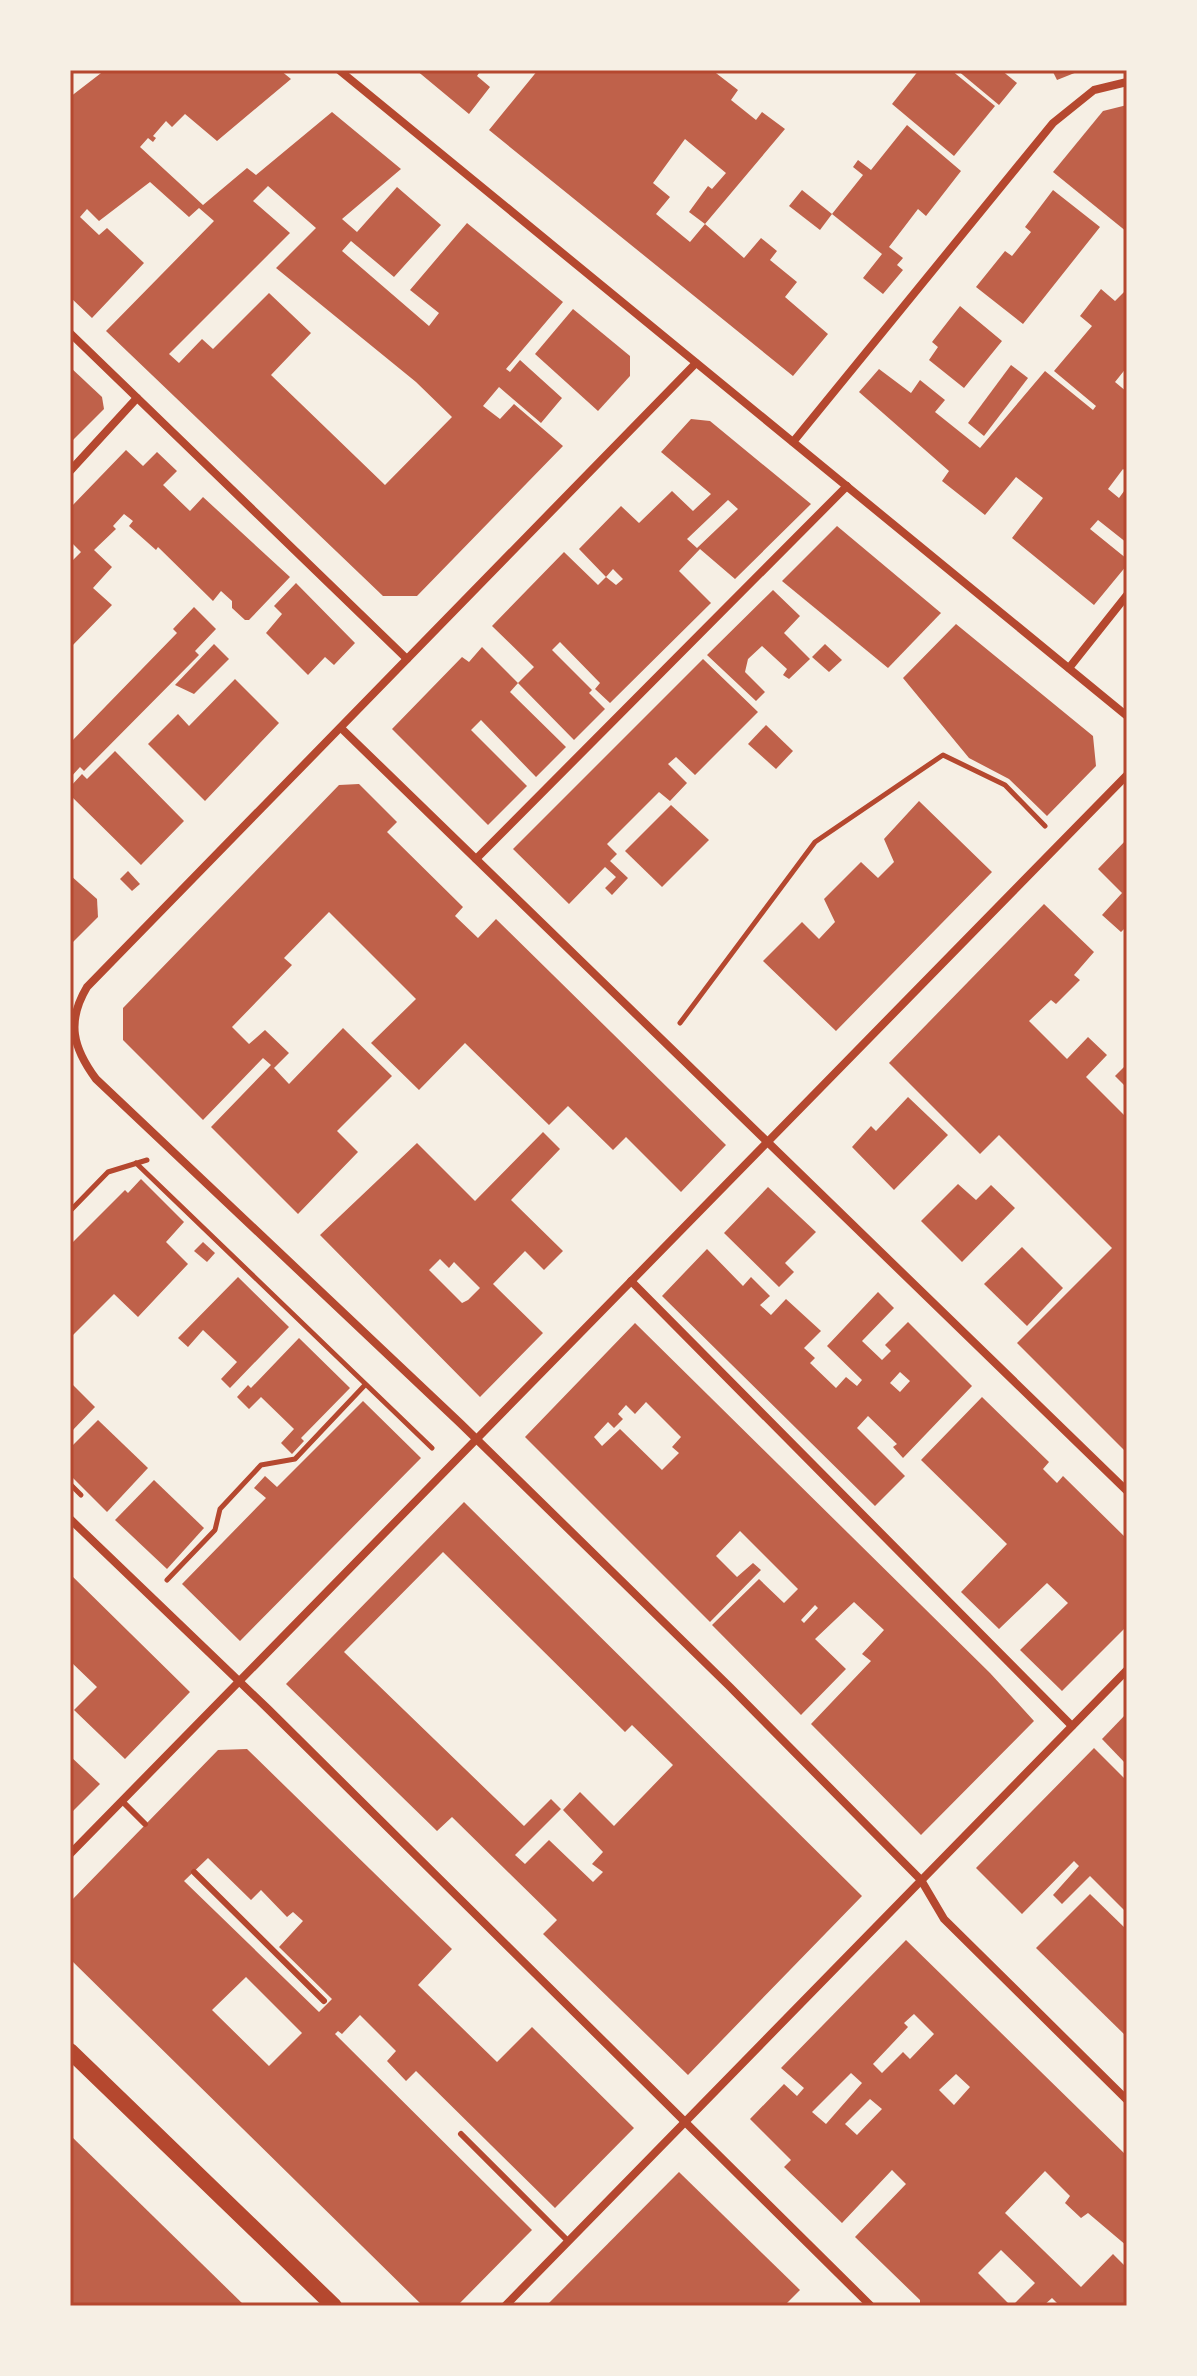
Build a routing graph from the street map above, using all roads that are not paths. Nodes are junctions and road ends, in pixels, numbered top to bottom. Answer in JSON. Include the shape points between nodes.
{"nodes":[{"id":1,"x":339,"y":70,"type":"edge"},
{"id":2,"x":1127,"y":82,"type":"edge"},
{"id":3,"x":70,"y":333,"type":"edge"},
{"id":4,"x":696,"y":363,"type":"junction"},
{"id":5,"x":137,"y":398,"type":"junction"},
{"id":6,"x":793,"y":442,"type":"junction"},
{"id":7,"x":70,"y":471,"type":"edge"},
{"id":8,"x":847,"y":486,"type":"junction"},
{"id":9,"x":1127,"y":595,"type":"edge"},
{"id":10,"x":407,"y":659,"type":"junction"},
{"id":11,"x":1069,"y":668,"type":"junction"},
{"id":12,"x":1127,"y":716,"type":"edge"},
{"id":13,"x":342,"y":729,"type":"junction"},
{"id":14,"x":1127,"y":775,"type":"edge"},
{"id":15,"x":476,"y":859,"type":"junction"},
{"id":16,"x":768,"y":1142,"type":"junction"},
{"id":17,"x":631,"y":1281,"type":"junction"},
{"id":18,"x":476,"y":1439,"type":"junction"},
{"id":19,"x":1127,"y":1491,"type":"edge"},
{"id":20,"x":70,"y":1519,"type":"edge"},
{"id":21,"x":1127,"y":1670,"type":"edge"},
{"id":22,"x":239,"y":1681,"type":"junction"},
{"id":23,"x":1072,"y":1726,"type":"junction"},
{"id":24,"x":122,"y":1801,"type":"junction"},
{"id":25,"x":145,"y":1824,"type":"dead end"},
{"id":26,"x":70,"y":1854,"type":"edge"},
{"id":27,"x":194,"y":1872,"type":"dead end"},
{"id":28,"x":921,"y":1880,"type":"junction"},
{"id":29,"x":324,"y":2001,"type":"dead end"},
{"id":30,"x":70,"y":2051,"type":"edge"},
{"id":31,"x":1127,"y":2100,"type":"edge"},
{"id":32,"x":683,"y":2121,"type":"junction"},
{"id":33,"x":461,"y":2134,"type":"dead end"},
{"id":34,"x":568,"y":2241,"type":"junction"},
{"id":35,"x":334,"y":2306,"type":"edge"},
{"id":36,"x":505,"y":2306,"type":"edge"},
{"id":37,"x":871,"y":2306,"type":"edge"}],
"edges":[{"from":1,"to":4,"type":"street"},
{"from":2,"to":6,"type":"street","via":[[1094,90],[1053,123]]},
{"from":3,"to":5,"type":"street"},
{"from":4,"to":6,"type":"street"},
{"from":4,"to":10,"type":"street"},
{"from":5,"to":7,"type":"street"},
{"from":5,"to":10,"type":"street"},
{"from":6,"to":8,"type":"street"},
{"from":8,"to":11,"type":"street"},
{"from":8,"to":15,"type":"street"},
{"from":9,"to":11,"type":"street"},
{"from":10,"to":13,"type":"street"},
{"from":11,"to":12,"type":"street"},
{"from":13,"to":15,"type":"street"},
{"from":13,"to":18,"type":"street","via":[[87,987],[74,1028],[79,1056],[96,1079]]},
{"from":14,"to":16,"type":"street"},
{"from":15,"to":16,"type":"street"},
{"from":16,"to":17,"type":"street"},
{"from":16,"to":19,"type":"street"},
{"from":17,"to":18,"type":"street"},
{"from":17,"to":23,"type":"street"},
{"from":18,"to":22,"type":"street"},
{"from":18,"to":28,"type":"street"},
{"from":20,"to":22,"type":"street"},
{"from":21,"to":23,"type":"street"},
{"from":22,"to":24,"type":"street"},
{"from":22,"to":32,"type":"street"},
{"from":23,"to":28,"type":"street"},
{"from":24,"to":25,"type":"lane"},
{"from":24,"to":26,"type":"street"},
{"from":27,"to":29,"type":"lane"},
{"from":28,"to":31,"type":"street","via":[[944,1919]]},
{"from":28,"to":32,"type":"street"},
{"from":30,"to":35,"type":"main road"},
{"from":32,"to":34,"type":"street"},
{"from":32,"to":37,"type":"street"},
{"from":33,"to":34,"type":"lane"},
{"from":34,"to":36,"type":"street"}]}
